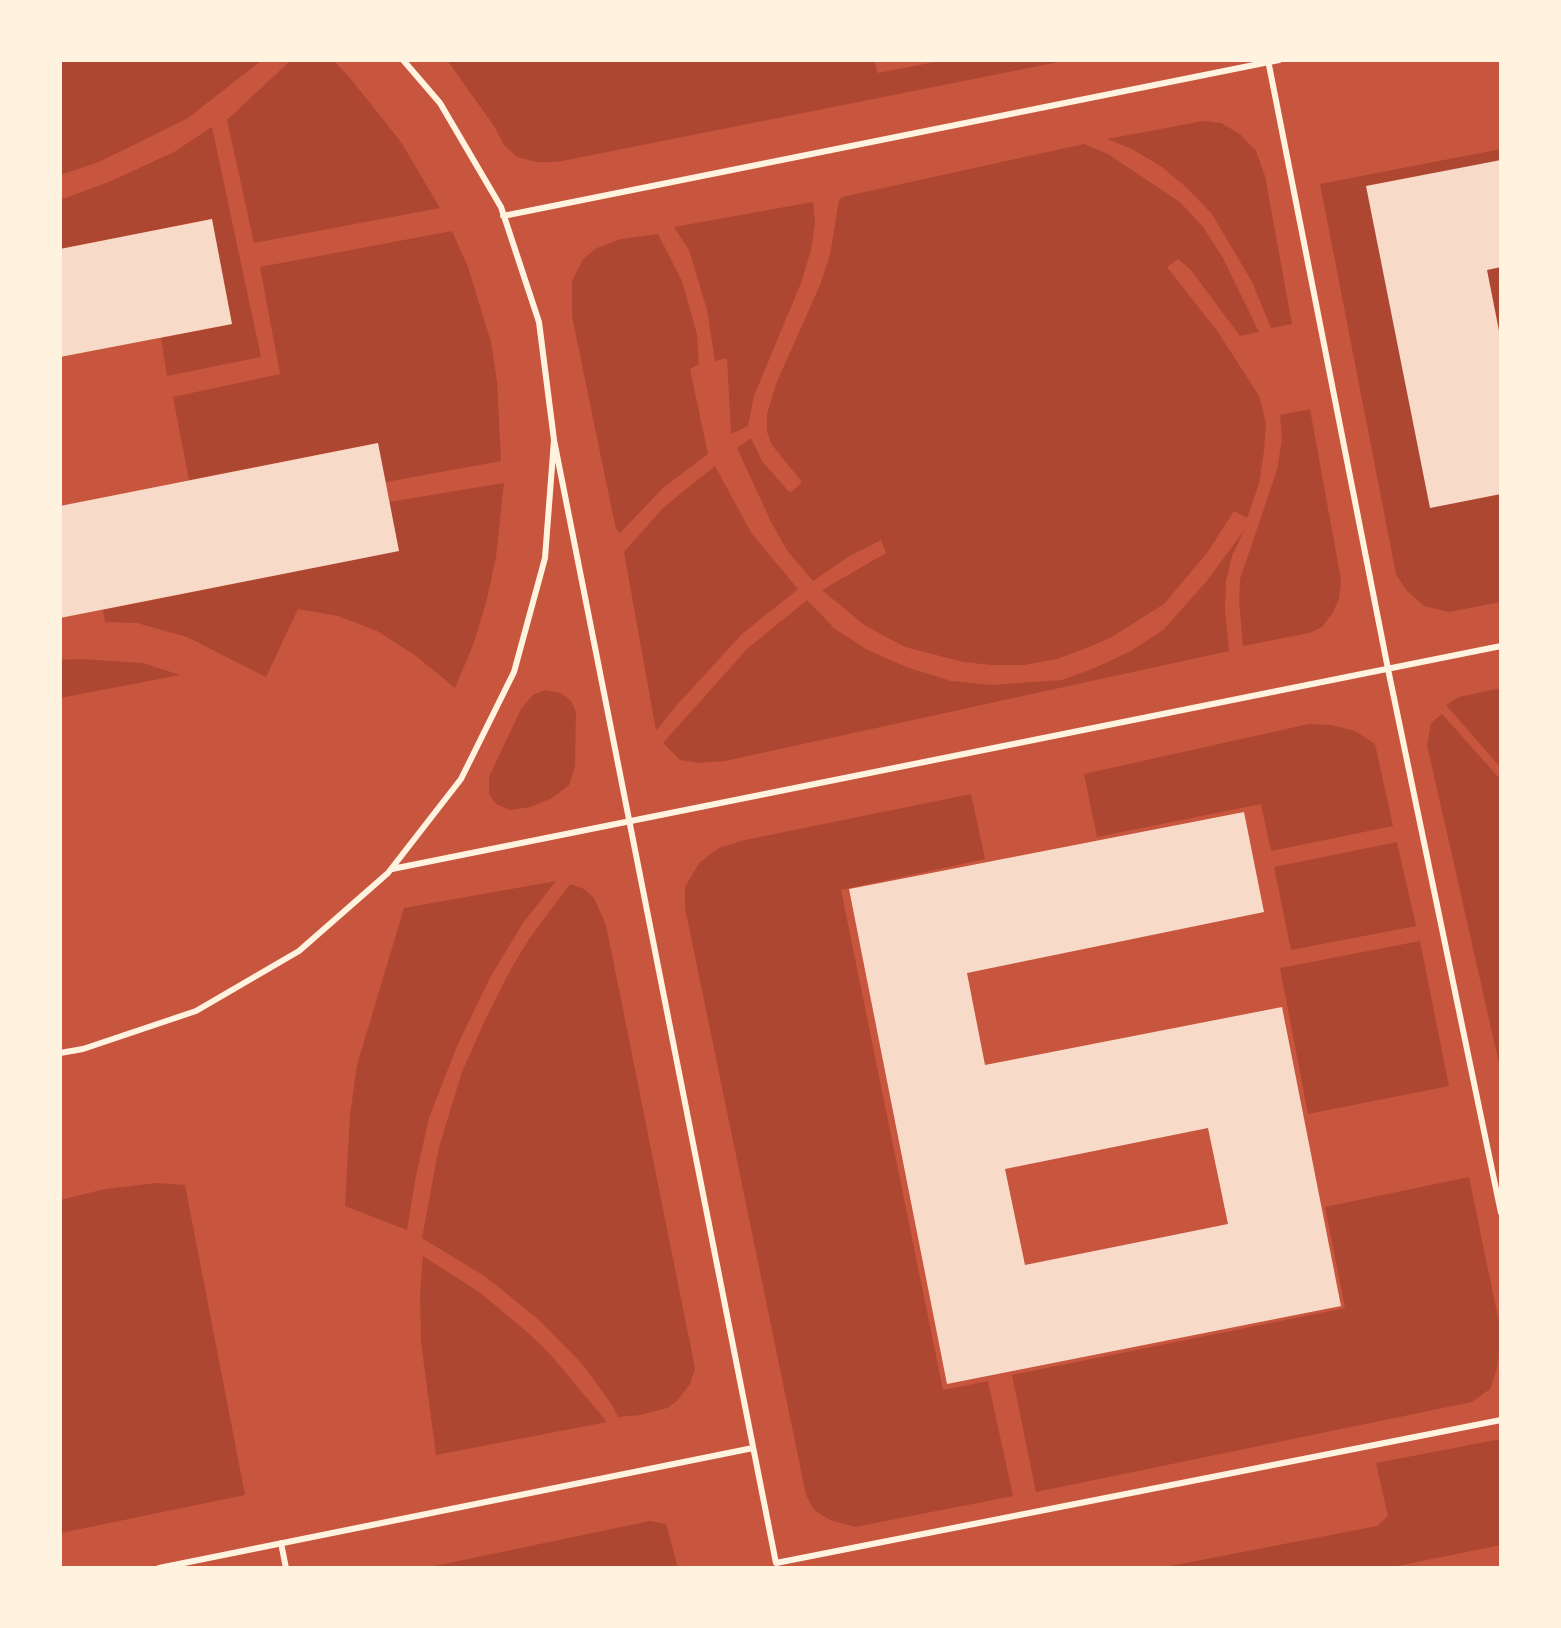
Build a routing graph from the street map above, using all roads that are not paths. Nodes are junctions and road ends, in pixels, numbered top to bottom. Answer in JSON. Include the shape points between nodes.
{"nodes":[{"id":1,"x":403,"y":60,"type":"edge"},
{"id":2,"x":1279,"y":60,"type":"edge"},
{"id":3,"x":1268,"y":61,"type":"edge"},
{"id":4,"x":503,"y":216,"type":"junction"},
{"id":5,"x":554,"y":440,"type":"junction"},
{"id":6,"x":1501,"y":646,"type":"edge"},
{"id":7,"x":1388,"y":669,"type":"junction"},
{"id":8,"x":629,"y":821,"type":"junction"},
{"id":9,"x":392,"y":869,"type":"junction"},
{"id":10,"x":60,"y":1053,"type":"edge"},
{"id":11,"x":1501,"y":1213,"type":"edge"},
{"id":12,"x":1501,"y":1420,"type":"edge"},
{"id":13,"x":753,"y":1448,"type":"junction"},
{"id":14,"x":281,"y":1543,"type":"junction"},
{"id":15,"x":159,"y":1568,"type":"edge"},
{"id":16,"x":286,"y":1568,"type":"edge"}],
"edges":[{"from":1,"to":4,"type":"lane","via":[[440,103]]},
{"from":2,"to":3,"type":"lane"},
{"from":3,"to":4,"type":"lane"},
{"from":3,"to":7,"type":"lane"},
{"from":4,"to":5,"type":"lane","via":[[539,322]]},
{"from":5,"to":8,"type":"lane"},
{"from":5,"to":9,"type":"lane","via":[[545,558],[514,672],[461,779]]},
{"from":6,"to":7,"type":"lane"},
{"from":7,"to":8,"type":"lane"},
{"from":7,"to":11,"type":"lane"},
{"from":8,"to":9,"type":"lane"},
{"from":8,"to":13,"type":"lane"},
{"from":9,"to":10,"type":"lane","via":[[299,951],[196,1011]]},
{"from":12,"to":13,"type":"lane","via":[[776,1563]]},
{"from":13,"to":14,"type":"lane"},
{"from":14,"to":15,"type":"lane"},
{"from":14,"to":16,"type":"lane"}]}
